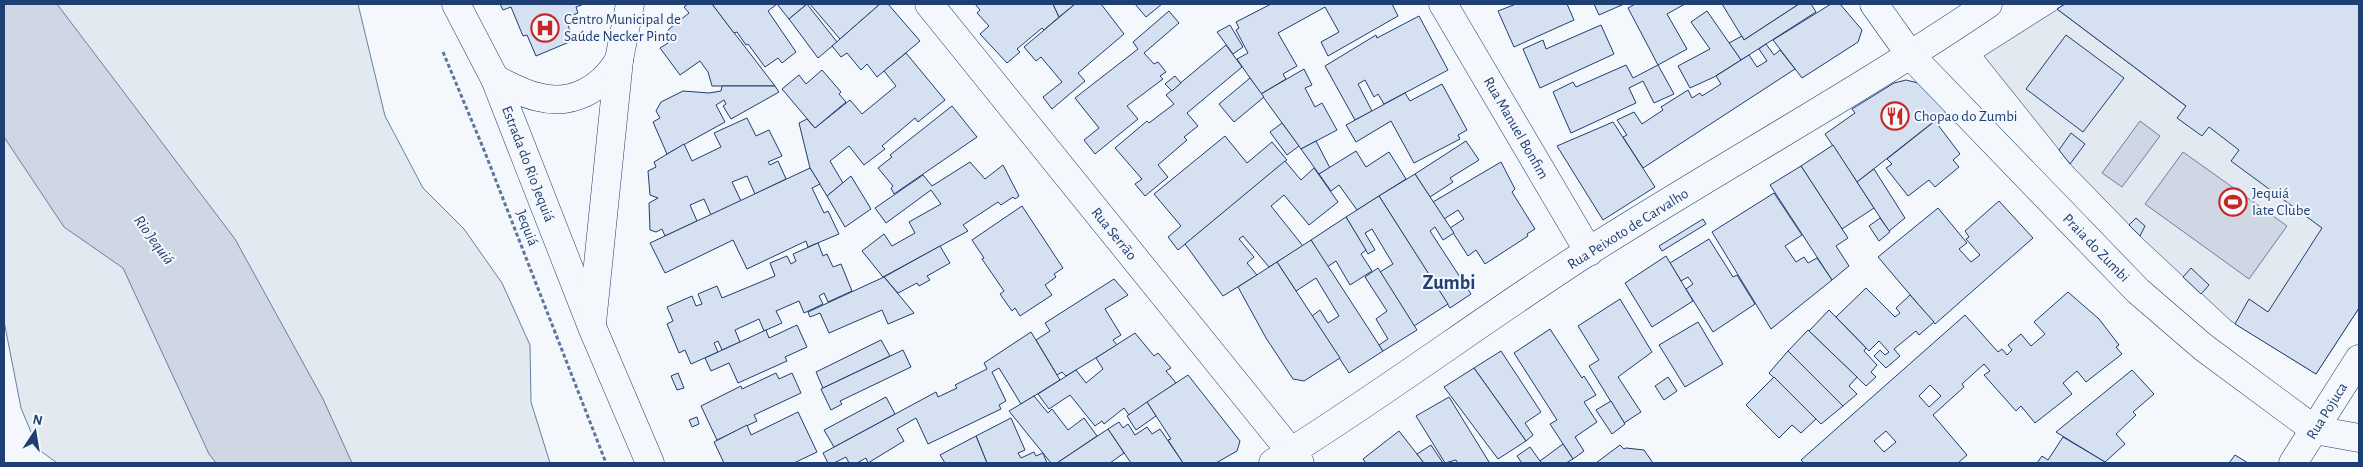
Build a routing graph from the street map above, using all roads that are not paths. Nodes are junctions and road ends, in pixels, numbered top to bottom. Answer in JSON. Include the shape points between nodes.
{"nodes":[{"id":1,"x":456,"y":4,"type":"edge"},
{"id":2,"x":630,"y":4,"type":"edge"},
{"id":3,"x":929,"y":4,"type":"edge"},
{"id":4,"x":1443,"y":4,"type":"edge"},
{"id":5,"x":1874,"y":4,"type":"edge"},
{"id":6,"x":1988,"y":4,"type":"edge"},
{"id":7,"x":1911,"y":56,"type":"junction"},
{"id":8,"x":619,"y":60,"type":"junction"},
{"id":9,"x":495,"y":79,"type":"junction"},
{"id":10,"x":1588,"y":252,"type":"junction"},
{"id":11,"x":592,"y":327,"type":"junction"},
{"id":12,"x":2359,"y":359,"type":"edge"},
{"id":13,"x":2315,"y":430,"type":"junction"},
{"id":14,"x":2359,"y":438,"type":"edge"},
{"id":15,"x":1288,"y":460,"type":"edge"},
{"id":16,"x":650,"y":463,"type":"edge"},
{"id":17,"x":2294,"y":463,"type":"edge"}],
"edges":[{"from":1,"to":9,"type":"street","name":"Estrada do Rio Jequiá"},
{"from":2,"to":8,"type":"street","name":"Estrada do Rio Jequiá"},
{"from":3,"to":15,"type":"street","name":"Rua Serrão"},
{"from":4,"to":10,"type":"street","name":"Rua Manuel Bonfim"},
{"from":5,"to":7,"type":"street","name":"Praia do Zumbi"},
{"from":6,"to":7,"type":"street","name":"Rua Peixoto de Carvalho"},
{"from":7,"to":10,"type":"street","name":"Rua Peixoto de Carvalho"},
{"from":7,"to":13,"type":"street","name":"Praia do Zumbi","via":[[2138,291],[2203,347]]},
{"from":8,"to":9,"type":"street","via":[[612,72],[590,91],[562,100],[537,97]]},
{"from":8,"to":11,"type":"street","name":"Estrada do Rio Jequiá"},
{"from":9,"to":11,"type":"street","name":"Estrada do Rio Jequiá"},
{"from":10,"to":15,"type":"street","name":"Rua Peixoto de Carvalho"},
{"from":11,"to":16,"type":"street","name":"Estrada do Rio Jequiá"},
{"from":12,"to":13,"type":"street","name":"Rua Pojuca"},
{"from":13,"to":14,"type":"street","name":"Praia do Zumbi"},
{"from":13,"to":17,"type":"street","name":"Rua Pojuca"}]}
